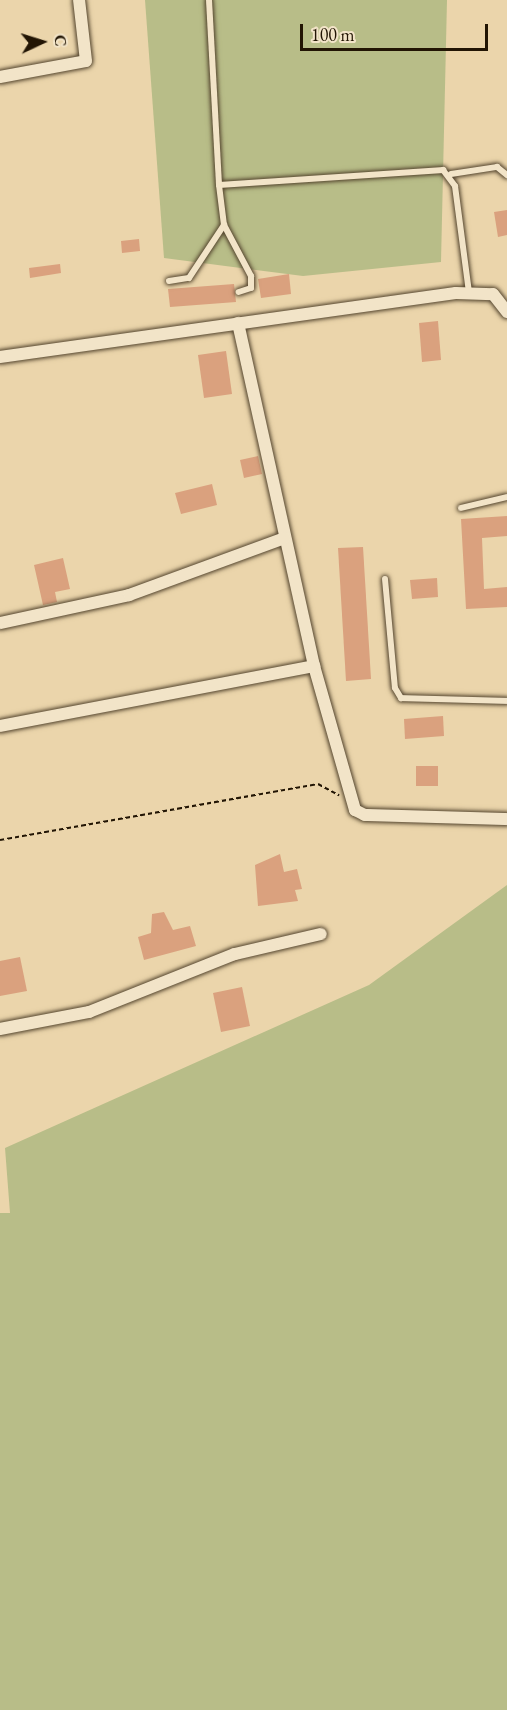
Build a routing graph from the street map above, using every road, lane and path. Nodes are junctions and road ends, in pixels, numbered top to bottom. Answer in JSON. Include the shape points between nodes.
{"nodes":[{"id":1,"x":79,"y":0,"type":"edge"},
{"id":2,"x":209,"y":0,"type":"edge"},
{"id":3,"x":0,"y":77,"type":"edge"},
{"id":4,"x":451,"y":174,"type":"junction"},
{"id":5,"x":507,"y":175,"type":"edge"},
{"id":6,"x":219,"y":185,"type":"junction"},
{"id":7,"x":224,"y":225,"type":"junction"},
{"id":8,"x":169,"y":281,"type":"dead end"},
{"id":9,"x":239,"y":292,"type":"dead end"},
{"id":10,"x":469,"y":293,"type":"junction"},
{"id":11,"x":507,"y":312,"type":"edge"},
{"id":12,"x":238,"y":323,"type":"junction"},
{"id":13,"x":0,"y":357,"type":"edge"},
{"id":14,"x":507,"y":497,"type":"edge"},
{"id":15,"x":461,"y":508,"type":"dead end"},
{"id":16,"x":285,"y":538,"type":"junction"},
{"id":17,"x":385,"y":579,"type":"dead end"},
{"id":18,"x":0,"y":623,"type":"edge"},
{"id":19,"x":314,"y":666,"type":"junction"},
{"id":20,"x":507,"y":701,"type":"edge"},
{"id":21,"x":0,"y":726,"type":"edge"},
{"id":22,"x":352,"y":802,"type":"junction"},
{"id":23,"x":507,"y":819,"type":"edge"},
{"id":24,"x":0,"y":840,"type":"edge"},
{"id":25,"x":321,"y":934,"type":"dead end"},
{"id":26,"x":0,"y":1029,"type":"edge"}],
"edges":[{"from":1,"to":3,"type":"street","via":[[86,61]]},
{"from":2,"to":6,"type":"lane"},
{"from":4,"to":5,"type":"lane","via":[[497,167]]},
{"from":4,"to":6,"type":"lane","via":[[443,170]]},
{"from":4,"to":10,"type":"lane"},
{"from":6,"to":7,"type":"lane"},
{"from":7,"to":8,"type":"lane","via":[[189,278]]},
{"from":7,"to":9,"type":"lane","via":[[251,276],[251,288]]},
{"from":10,"to":11,"type":"street","via":[[494,294]]},
{"from":10,"to":12,"type":"street"},
{"from":12,"to":13,"type":"street"},
{"from":12,"to":16,"type":"street"},
{"from":14,"to":15,"type":"lane"},
{"from":16,"to":18,"type":"street","via":[[129,595]]},
{"from":16,"to":19,"type":"street"},
{"from":17,"to":20,"type":"lane","via":[[395,688],[401,698]]},
{"from":19,"to":21,"type":"street"},
{"from":19,"to":22,"type":"street"},
{"from":22,"to":23,"type":"street","via":[[365,815]]},
{"from":22,"to":24,"type":"path","via":[[318,784]]},
{"from":25,"to":26,"type":"street","via":[[235,954],[89,1012]]}]}
